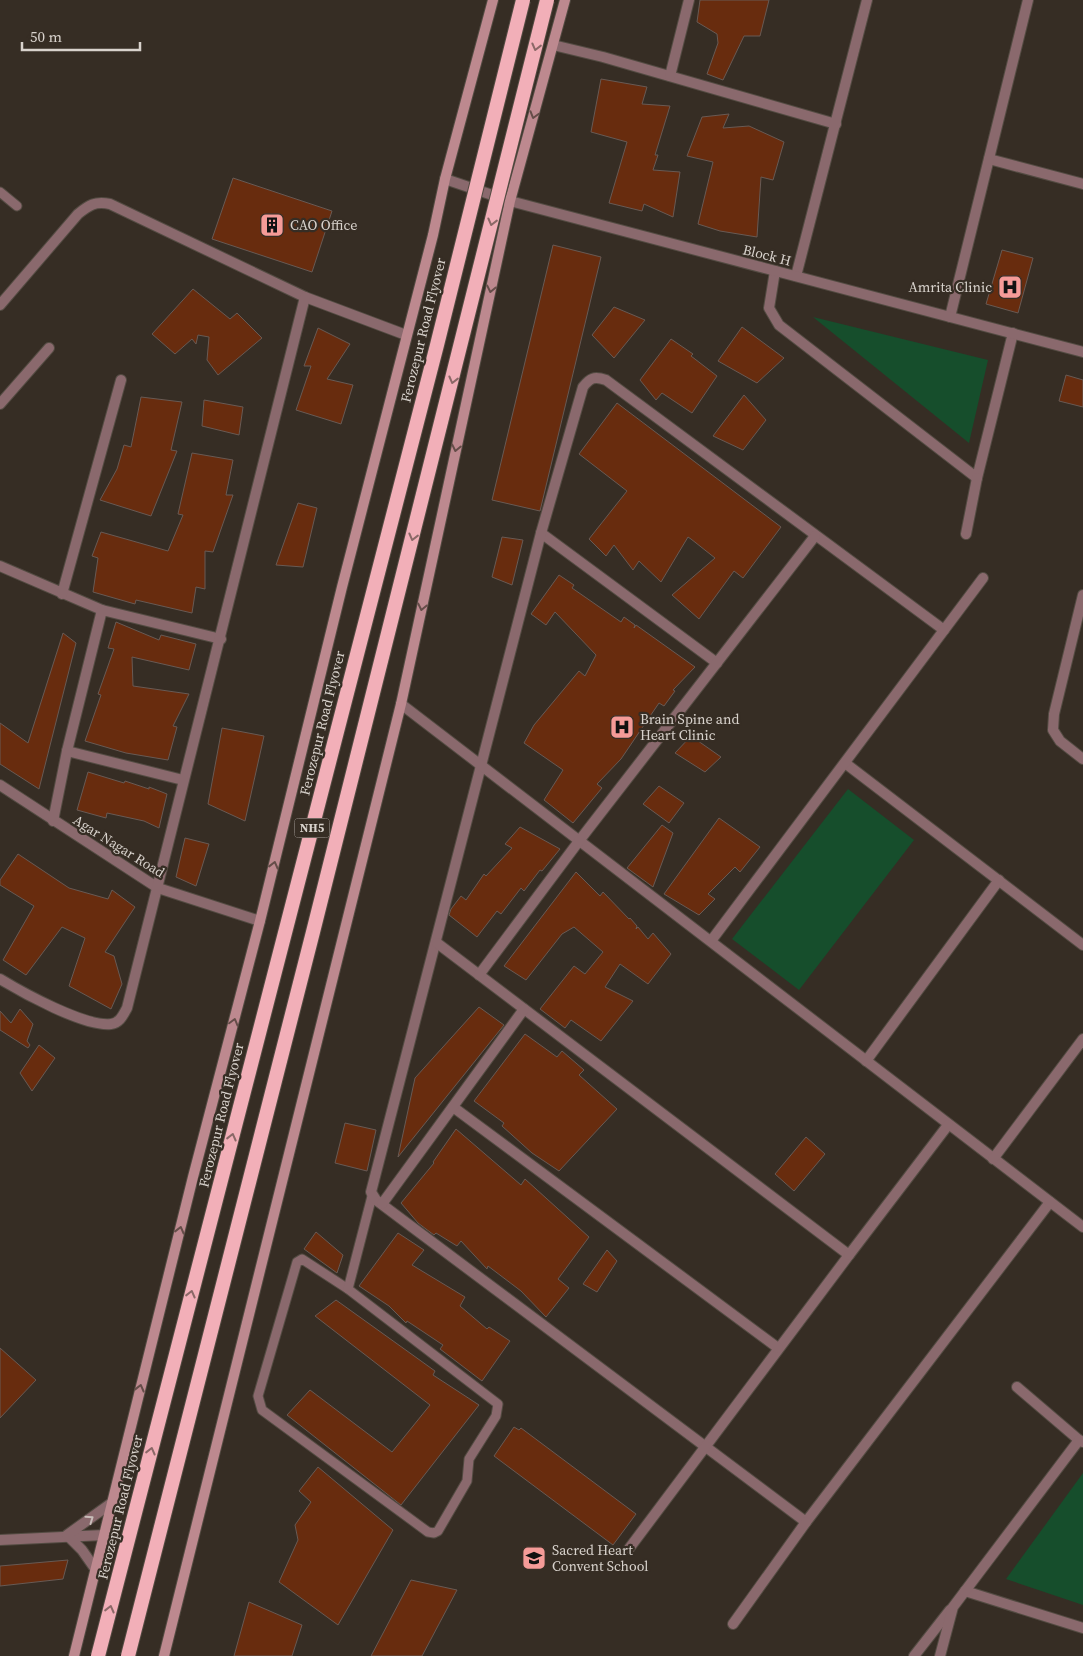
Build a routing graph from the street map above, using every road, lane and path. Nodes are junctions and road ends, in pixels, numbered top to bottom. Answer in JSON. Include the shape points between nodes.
{"nodes":[{"id":1,"x":493,"y":0,"type":"edge"},
{"id":2,"x":523,"y":0,"type":"edge"},
{"id":3,"x":547,"y":0,"type":"edge"},
{"id":4,"x":565,"y":0,"type":"edge"},
{"id":5,"x":689,"y":0,"type":"edge"},
{"id":6,"x":1028,"y":0,"type":"edge"},
{"id":7,"x":864,"y":1,"type":"edge"},
{"id":8,"x":553,"y":45,"type":"junction"},
{"id":9,"x":670,"y":76,"type":"junction"},
{"id":10,"x":836,"y":124,"type":"junction"},
{"id":11,"x":989,"y":159,"type":"junction"},
{"id":12,"x":445,"y":179,"type":"junction"},
{"id":13,"x":1083,"y":184,"type":"edge"},
{"id":14,"x":0,"y":192,"type":"edge"},
{"id":15,"x":510,"y":201,"type":"junction"},
{"id":16,"x":17,"y":206,"type":"dead end"},
{"id":17,"x":775,"y":271,"type":"junction"},
{"id":18,"x":796,"y":276,"type":"junction"},
{"id":19,"x":305,"y":297,"type":"junction"},
{"id":20,"x":0,"y":305,"type":"edge"},
{"id":21,"x":950,"y":317,"type":"junction"},
{"id":22,"x":1013,"y":333,"type":"junction"},
{"id":23,"x":406,"y":335,"type":"junction"},
{"id":24,"x":48,"y":348,"type":"dead end"},
{"id":25,"x":1083,"y":352,"type":"edge"},
{"id":26,"x":121,"y":380,"type":"dead end"},
{"id":27,"x":0,"y":404,"type":"edge"},
{"id":28,"x":977,"y":478,"type":"junction"},
{"id":29,"x":541,"y":534,"type":"junction"},
{"id":30,"x":966,"y":534,"type":"dead end"},
{"id":31,"x":815,"y":536,"type":"junction"},
{"id":32,"x":0,"y":566,"type":"edge"},
{"id":33,"x":983,"y":578,"type":"dead end"},
{"id":34,"x":62,"y":594,"type":"junction"},
{"id":35,"x":1083,"y":594,"type":"edge"},
{"id":36,"x":102,"y":610,"type":"junction"},
{"id":37,"x":944,"y":630,"type":"junction"},
{"id":38,"x":221,"y":639,"type":"junction"},
{"id":39,"x":717,"y":663,"type":"junction"},
{"id":40,"x":401,"y":704,"type":"junction"},
{"id":41,"x":67,"y":751,"type":"junction"},
{"id":42,"x":1083,"y":759,"type":"edge"},
{"id":43,"x":845,"y":763,"type":"junction"},
{"id":44,"x":482,"y":767,"type":"junction"},
{"id":45,"x":183,"y":780,"type":"junction"},
{"id":46,"x":0,"y":785,"type":"edge"},
{"id":47,"x":53,"y":821,"type":"junction"},
{"id":48,"x":579,"y":841,"type":"junction"},
{"id":49,"x":1000,"y":880,"type":"junction"},
{"id":50,"x":158,"y":888,"type":"junction"},
{"id":51,"x":260,"y":921,"type":"junction"},
{"id":52,"x":711,"y":941,"type":"junction"},
{"id":53,"x":437,"y":943,"type":"junction"},
{"id":54,"x":1083,"y":946,"type":"edge"},
{"id":55,"x":479,"y":975,"type":"junction"},
{"id":56,"x":0,"y":979,"type":"edge"},
{"id":57,"x":524,"y":1009,"type":"junction"},
{"id":58,"x":1083,"y":1039,"type":"edge"},
{"id":59,"x":866,"y":1061,"type":"junction"},
{"id":60,"x":453,"y":1107,"type":"junction"},
{"id":61,"x":948,"y":1125,"type":"junction"},
{"id":62,"x":993,"y":1160,"type":"junction"},
{"id":63,"x":372,"y":1196,"type":"junction"},
{"id":64,"x":1050,"y":1202,"type":"junction"},
{"id":65,"x":382,"y":1204,"type":"junction"},
{"id":66,"x":1083,"y":1227,"type":"edge"},
{"id":67,"x":849,"y":1255,"type":"junction"},
{"id":68,"x":348,"y":1289,"type":"junction"},
{"id":69,"x":778,"y":1348,"type":"junction"},
{"id":70,"x":1017,"y":1387,"type":"dead end"},
{"id":71,"x":1081,"y":1441,"type":"edge"},
{"id":72,"x":705,"y":1447,"type":"junction"},
{"id":73,"x":113,"y":1502,"type":"junction"},
{"id":74,"x":806,"y":1522,"type":"junction"},
{"id":75,"x":68,"y":1535,"type":"junction"},
{"id":76,"x":104,"y":1535,"type":"junction"},
{"id":77,"x":0,"y":1540,"type":"edge"},
{"id":78,"x":628,"y":1550,"type":"dead end"},
{"id":79,"x":96,"y":1570,"type":"junction"},
{"id":80,"x":965,"y":1591,"type":"junction"},
{"id":81,"x":953,"y":1607,"type":"junction"},
{"id":82,"x":733,"y":1624,"type":"dead end"},
{"id":83,"x":1083,"y":1628,"type":"edge"},
{"id":84,"x":74,"y":1656,"type":"edge"},
{"id":85,"x":98,"y":1656,"type":"edge"},
{"id":86,"x":128,"y":1656,"type":"edge"},
{"id":87,"x":164,"y":1656,"type":"edge"},
{"id":88,"x":914,"y":1656,"type":"edge"},
{"id":89,"x":940,"y":1656,"type":"edge"}],
"edges":[{"from":1,"to":12,"type":"main road"},
{"from":85,"to":2,"type":"highway","name":"Ferozepur Road Flyover","number":"NH5","one_way":true,"bridge":true},
{"from":3,"to":86,"type":"highway","number":"NH5","one_way":true,"bridge":true},
{"from":4,"to":8,"type":"main road"},
{"from":5,"to":9,"type":"street"},
{"from":6,"to":11,"type":"street"},
{"from":7,"to":10,"type":"street"},
{"from":8,"to":9,"type":"street"},
{"from":8,"to":15,"type":"main road","one_way":true},
{"from":9,"to":10,"type":"street"},
{"from":10,"to":18,"type":"street"},
{"from":11,"to":13,"type":"street"},
{"from":11,"to":21,"type":"street"},
{"from":12,"to":15,"type":"street","name":"Block H"},
{"from":12,"to":23,"type":"main road"},
{"from":14,"to":16,"type":"lane"},
{"from":15,"to":17,"type":"street","name":"Block H"},
{"from":15,"to":40,"type":"main road","one_way":true},
{"from":17,"to":18,"type":"street","name":"Block H"},
{"from":17,"to":28,"type":"street","via":[[769,308],[779,325]]},
{"from":18,"to":21,"type":"street","name":"Block H"},
{"from":19,"to":20,"type":"street","via":[[110,204],[99,202],[78,214]]},
{"from":19,"to":23,"type":"street"},
{"from":19,"to":38,"type":"street"},
{"from":21,"to":22,"type":"street","name":"Block H"},
{"from":22,"to":25,"type":"street","name":"Block H"},
{"from":22,"to":28,"type":"street"},
{"from":51,"to":23,"type":"main road","one_way":true},
{"from":24,"to":27,"type":"street"},
{"from":26,"to":34,"type":"street"},
{"from":28,"to":30,"type":"street"},
{"from":29,"to":31,"type":"street","via":[[583,387],[597,377],[606,380]]},
{"from":29,"to":39,"type":"street"},
{"from":29,"to":44,"type":"street"},
{"from":31,"to":37,"type":"street"},
{"from":31,"to":39,"type":"street"},
{"from":32,"to":34,"type":"street"},
{"from":33,"to":37,"type":"street"},
{"from":34,"to":36,"type":"street"},
{"from":35,"to":42,"type":"street","via":[[1053,730],[1060,741]]},
{"from":36,"to":38,"type":"street"},
{"from":36,"to":41,"type":"street"},
{"from":37,"to":43,"type":"street"},
{"from":38,"to":45,"type":"street"},
{"from":39,"to":48,"type":"street"},
{"from":40,"to":44,"type":"street"},
{"from":40,"to":87,"type":"main road"},
{"from":41,"to":45,"type":"street"},
{"from":41,"to":47,"type":"street"},
{"from":43,"to":49,"type":"street"},
{"from":43,"to":52,"type":"street"},
{"from":44,"to":48,"type":"street"},
{"from":44,"to":53,"type":"street"},
{"from":45,"to":50,"type":"street"},
{"from":46,"to":47,"type":"street","name":"Agar Nagar Road"},
{"from":47,"to":50,"type":"street","name":"Agar Nagar Road"},
{"from":48,"to":52,"type":"street"},
{"from":48,"to":55,"type":"street"},
{"from":49,"to":54,"type":"street"},
{"from":49,"to":59,"type":"street"},
{"from":50,"to":51,"type":"street","name":"Agar Nagar Road"},
{"from":50,"to":56,"type":"street","via":[[127,1008],[121,1019],[112,1024],[79,1017],[54,1008]]},
{"from":73,"to":51,"type":"main road","one_way":true},
{"from":52,"to":59,"type":"street"},
{"from":53,"to":55,"type":"street"},
{"from":53,"to":63,"type":"street"},
{"from":55,"to":57,"type":"street"},
{"from":57,"to":60,"type":"street"},
{"from":57,"to":67,"type":"street"},
{"from":58,"to":62,"type":"street"},
{"from":59,"to":61,"type":"street"},
{"from":60,"to":65,"type":"street"},
{"from":60,"to":69,"type":"street"},
{"from":61,"to":62,"type":"street"},
{"from":61,"to":67,"type":"street"},
{"from":62,"to":64,"type":"street"},
{"from":63,"to":65,"type":"street"},
{"from":63,"to":68,"type":"lane"},
{"from":64,"to":66,"type":"street"},
{"from":64,"to":74,"type":"street"},
{"from":65,"to":72,"type":"street"},
{"from":67,"to":69,"type":"street"},
{"from":68,"to":68,"type":"lane","via":[[498,1404],[496,1416],[469,1459],[467,1481],[434,1533],[428,1532],[262,1410],[258,1396],[297,1262],[305,1260]]},
{"from":69,"to":72,"type":"street"},
{"from":70,"to":71,"type":"street"},
{"from":71,"to":80,"type":"street"},
{"from":72,"to":74,"type":"street"},
{"from":72,"to":78,"type":"street"},
{"from":75,"to":73,"type":"street","one_way":true},
{"from":73,"to":76,"type":"main road"},
{"from":74,"to":82,"type":"street"},
{"from":75,"to":76,"type":"street"},
{"from":75,"to":77,"type":"street"},
{"from":75,"to":79,"type":"street"},
{"from":76,"to":79,"type":"main road"},
{"from":79,"to":84,"type":"main road"},
{"from":80,"to":81,"type":"street"},
{"from":80,"to":83,"type":"street"},
{"from":81,"to":88,"type":"street"},
{"from":81,"to":89,"type":"street"}]}
